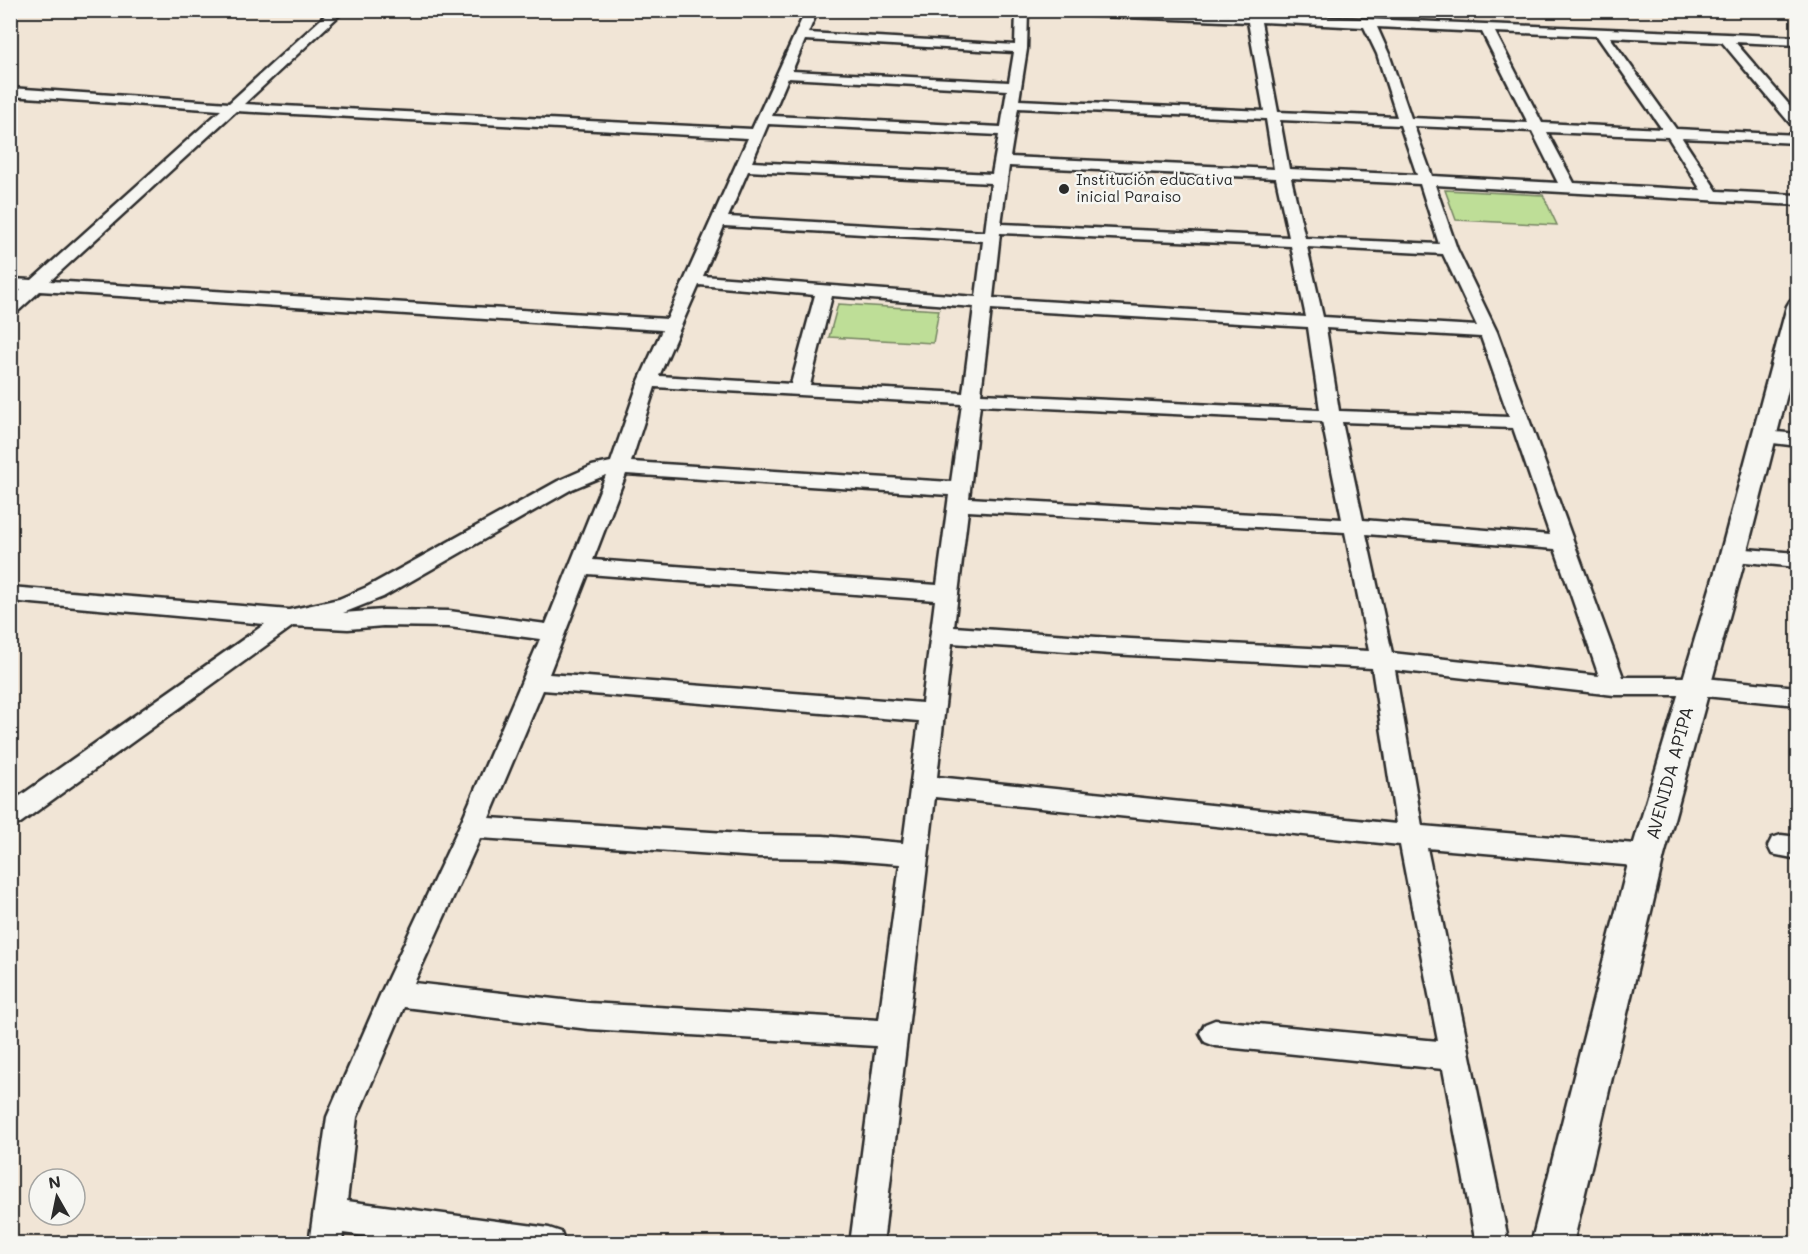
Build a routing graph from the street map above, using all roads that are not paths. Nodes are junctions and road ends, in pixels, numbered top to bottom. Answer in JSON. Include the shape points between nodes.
{"nodes":[{"id":1,"x":339,"y":10,"type":"edge"},
{"id":2,"x":812,"y":10,"type":"edge"},
{"id":3,"x":1022,"y":10,"type":"edge"},
{"id":4,"x":1050,"y":10,"type":"edge"},
{"id":5,"x":1472,"y":10,"type":"edge"},
{"id":6,"x":1254,"y":19,"type":"junction"},
{"id":7,"x":1369,"y":24,"type":"junction"},
{"id":8,"x":1484,"y":28,"type":"junction"},
{"id":9,"x":1601,"y":33,"type":"junction"},
{"id":10,"x":799,"y":36,"type":"junction"},
{"id":11,"x":1726,"y":39,"type":"junction"},
{"id":12,"x":1797,"y":41,"type":"edge"},
{"id":13,"x":1021,"y":48,"type":"junction"},
{"id":14,"x":783,"y":74,"type":"junction"},
{"id":15,"x":10,"y":92,"type":"edge"},
{"id":16,"x":1013,"y":95,"type":"junction"},
{"id":17,"x":232,"y":107,"type":"junction"},
{"id":18,"x":1273,"y":116,"type":"junction"},
{"id":19,"x":1405,"y":122,"type":"junction"},
{"id":20,"x":1797,"y":124,"type":"edge"},
{"id":21,"x":761,"y":127,"type":"junction"},
{"id":22,"x":1538,"y":129,"type":"junction"},
{"id":23,"x":1007,"y":131,"type":"junction"},
{"id":24,"x":1674,"y":135,"type":"junction"},
{"id":25,"x":1797,"y":139,"type":"edge"},
{"id":26,"x":745,"y":166,"type":"junction"},
{"id":27,"x":1001,"y":170,"type":"junction"},
{"id":28,"x":1283,"y":175,"type":"junction"},
{"id":29,"x":1425,"y":180,"type":"junction"},
{"id":30,"x":1568,"y":187,"type":"junction"},
{"id":31,"x":1712,"y":195,"type":"junction"},
{"id":32,"x":1797,"y":200,"type":"edge"},
{"id":33,"x":720,"y":221,"type":"junction"},
{"id":34,"x":993,"y":233,"type":"junction"},
{"id":35,"x":1299,"y":242,"type":"junction"},
{"id":36,"x":1449,"y":249,"type":"junction"},
{"id":37,"x":692,"y":280,"type":"junction"},
{"id":38,"x":10,"y":284,"type":"edge"},
{"id":39,"x":38,"y":285,"type":"junction"},
{"id":40,"x":825,"y":290,"type":"junction"},
{"id":41,"x":984,"y":302,"type":"junction"},
{"id":42,"x":1797,"y":306,"type":"edge"},
{"id":43,"x":10,"y":309,"type":"edge"},
{"id":44,"x":1316,"y":323,"type":"junction"},
{"id":45,"x":672,"y":325,"type":"junction"},
{"id":46,"x":1488,"y":332,"type":"junction"},
{"id":47,"x":648,"y":381,"type":"junction"},
{"id":48,"x":799,"y":390,"type":"junction"},
{"id":49,"x":973,"y":400,"type":"junction"},
{"id":50,"x":1331,"y":417,"type":"junction"},
{"id":51,"x":1521,"y":423,"type":"junction"},
{"id":52,"x":1764,"y":437,"type":"junction"},
{"id":53,"x":1797,"y":440,"type":"edge"},
{"id":54,"x":619,"y":467,"type":"junction"},
{"id":55,"x":960,"y":496,"type":"junction"},
{"id":56,"x":1354,"y":526,"type":"junction"},
{"id":57,"x":1564,"y":543,"type":"junction"},
{"id":58,"x":1733,"y":555,"type":"junction"},
{"id":59,"x":1797,"y":560,"type":"edge"},
{"id":60,"x":582,"y":566,"type":"junction"},
{"id":61,"x":946,"y":593,"type":"junction"},
{"id":62,"x":10,"y":594,"type":"edge"},
{"id":63,"x":289,"y":618,"type":"junction"},
{"id":64,"x":555,"y":633,"type":"junction"},
{"id":65,"x":942,"y":634,"type":"junction"},
{"id":66,"x":1382,"y":660,"type":"junction"},
{"id":67,"x":536,"y":681,"type":"junction"},
{"id":68,"x":1614,"y":686,"type":"junction"},
{"id":69,"x":1694,"y":686,"type":"junction"},
{"id":70,"x":1797,"y":696,"type":"edge"},
{"id":71,"x":931,"y":713,"type":"junction"},
{"id":72,"x":924,"y":786,"type":"junction"},
{"id":73,"x":10,"y":817,"type":"edge"},
{"id":74,"x":472,"y":827,"type":"junction"},
{"id":75,"x":1412,"y":835,"type":"junction"},
{"id":76,"x":915,"y":855,"type":"junction"},
{"id":77,"x":1647,"y":856,"type":"junction"},
{"id":78,"x":395,"y":993,"type":"junction"},
{"id":79,"x":1215,"y":1033,"type":"dead end"},
{"id":80,"x":892,"y":1034,"type":"junction"},
{"id":81,"x":1456,"y":1057,"type":"junction"},
{"id":82,"x":327,"y":1229,"type":"edge"},
{"id":83,"x":549,"y":1244,"type":"edge"},
{"id":84,"x":866,"y":1244,"type":"edge"},
{"id":85,"x":1493,"y":1244,"type":"edge"},
{"id":86,"x":1552,"y":1244,"type":"edge"}],
"edges":[{"from":1,"to":17,"type":"street"},
{"from":2,"to":10,"type":"street"},
{"from":3,"to":13,"type":"street"},
{"from":4,"to":6,"type":"street"},
{"from":5,"to":8,"type":"street"},
{"from":6,"to":7,"type":"street"},
{"from":6,"to":18,"type":"street"},
{"from":7,"to":8,"type":"street"},
{"from":7,"to":19,"type":"street"},
{"from":8,"to":9,"type":"street"},
{"from":8,"to":22,"type":"street"},
{"from":9,"to":11,"type":"street"},
{"from":9,"to":24,"type":"street"},
{"from":10,"to":13,"type":"street"},
{"from":10,"to":14,"type":"street"},
{"from":11,"to":12,"type":"street"},
{"from":11,"to":20,"type":"street"},
{"from":13,"to":16,"type":"street"},
{"from":14,"to":16,"type":"street"},
{"from":14,"to":21,"type":"street"},
{"from":15,"to":17,"type":"street"},
{"from":16,"to":18,"type":"street"},
{"from":16,"to":23,"type":"street"},
{"from":17,"to":21,"type":"street"},
{"from":17,"to":39,"type":"street"},
{"from":18,"to":19,"type":"street"},
{"from":18,"to":28,"type":"street"},
{"from":19,"to":22,"type":"street"},
{"from":19,"to":29,"type":"street"},
{"from":21,"to":23,"type":"street"},
{"from":21,"to":26,"type":"street"},
{"from":22,"to":24,"type":"street"},
{"from":22,"to":30,"type":"street"},
{"from":23,"to":27,"type":"street"},
{"from":24,"to":25,"type":"street"},
{"from":24,"to":31,"type":"street"},
{"from":26,"to":27,"type":"street"},
{"from":26,"to":33,"type":"street"},
{"from":27,"to":28,"type":"street"},
{"from":27,"to":34,"type":"street"},
{"from":28,"to":29,"type":"street"},
{"from":28,"to":35,"type":"street"},
{"from":29,"to":30,"type":"street"},
{"from":29,"to":36,"type":"street"},
{"from":30,"to":31,"type":"street"},
{"from":31,"to":32,"type":"street"},
{"from":33,"to":34,"type":"street"},
{"from":33,"to":37,"type":"street"},
{"from":34,"to":35,"type":"street"},
{"from":34,"to":41,"type":"street"},
{"from":35,"to":36,"type":"street"},
{"from":35,"to":44,"type":"street"},
{"from":36,"to":46,"type":"street"},
{"from":37,"to":40,"type":"street"},
{"from":37,"to":45,"type":"street"},
{"from":38,"to":39,"type":"street"},
{"from":39,"to":43,"type":"street"},
{"from":39,"to":45,"type":"street"},
{"from":40,"to":41,"type":"street"},
{"from":40,"to":48,"type":"street"},
{"from":41,"to":44,"type":"street"},
{"from":41,"to":49,"type":"street"},
{"from":42,"to":52,"type":"street","name":"AVENIDA APIPA"},
{"from":44,"to":46,"type":"street"},
{"from":44,"to":50,"type":"street"},
{"from":45,"to":47,"type":"street"},
{"from":46,"to":51,"type":"street"},
{"from":47,"to":48,"type":"street"},
{"from":47,"to":54,"type":"street"},
{"from":48,"to":49,"type":"street"},
{"from":49,"to":50,"type":"street"},
{"from":49,"to":55,"type":"street"},
{"from":50,"to":51,"type":"street"},
{"from":50,"to":56,"type":"street"},
{"from":51,"to":57,"type":"street"},
{"from":52,"to":53,"type":"street"},
{"from":52,"to":58,"type":"street","name":"AVENIDA APIPA"},
{"from":54,"to":55,"type":"street"},
{"from":54,"to":60,"type":"street"},
{"from":54,"to":63,"type":"street","via":[[599,470],[565,485],[375,592],[345,605]]},
{"from":55,"to":56,"type":"street"},
{"from":55,"to":61,"type":"street"},
{"from":56,"to":57,"type":"street"},
{"from":56,"to":66,"type":"street"},
{"from":57,"to":68,"type":"street"},
{"from":58,"to":59,"type":"street"},
{"from":58,"to":69,"type":"street","name":"AVENIDA APIPA"},
{"from":60,"to":61,"type":"street"},
{"from":60,"to":64,"type":"street"},
{"from":61,"to":65,"type":"street"},
{"from":62,"to":63,"type":"street"},
{"from":63,"to":64,"type":"street","via":[[449,619]]},
{"from":63,"to":73,"type":"street"},
{"from":64,"to":67,"type":"street"},
{"from":65,"to":66,"type":"street"},
{"from":65,"to":71,"type":"street"},
{"from":66,"to":68,"type":"street"},
{"from":66,"to":75,"type":"street"},
{"from":67,"to":71,"type":"street"},
{"from":67,"to":74,"type":"street"},
{"from":68,"to":69,"type":"street"},
{"from":69,"to":70,"type":"street"},
{"from":69,"to":77,"type":"street","name":"AVENIDA APIPA"},
{"from":71,"to":72,"type":"street"},
{"from":72,"to":75,"type":"street"},
{"from":72,"to":76,"type":"street"},
{"from":74,"to":76,"type":"street"},
{"from":74,"to":78,"type":"street"},
{"from":75,"to":77,"type":"street"},
{"from":75,"to":81,"type":"street"},
{"from":76,"to":80,"type":"street"},
{"from":77,"to":86,"type":"street","name":"AVENIDA APIPA"},
{"from":78,"to":80,"type":"street","via":[[589,1016]]},
{"from":78,"to":82,"type":"street","via":[[342,1117]]},
{"from":79,"to":81,"type":"street"},
{"from":80,"to":84,"type":"street"},
{"from":81,"to":85,"type":"street"},
{"from":82,"to":83,"type":"street"}]}
